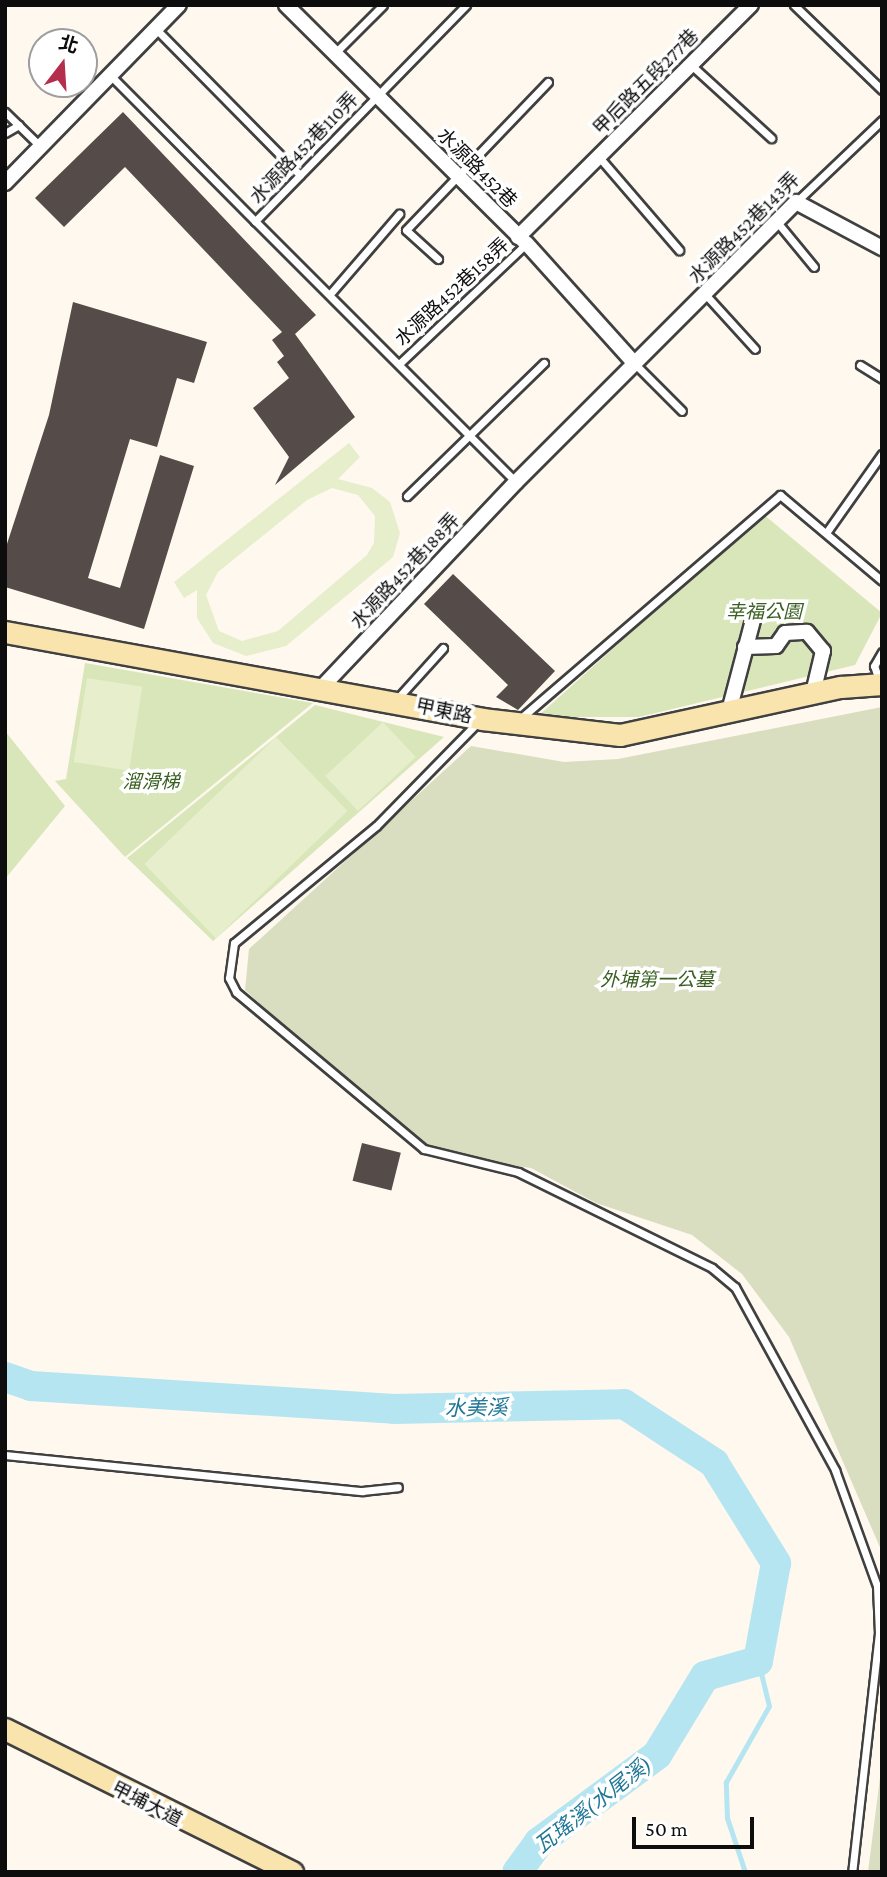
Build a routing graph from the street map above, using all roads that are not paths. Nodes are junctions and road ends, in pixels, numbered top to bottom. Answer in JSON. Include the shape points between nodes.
{"nodes":[{"id":1,"x":179,"y":5,"type":"edge"},
{"id":2,"x":286,"y":5,"type":"edge"},
{"id":3,"x":383,"y":5,"type":"edge"},
{"id":4,"x":466,"y":5,"type":"edge"},
{"id":5,"x":751,"y":5,"type":"edge"},
{"id":6,"x":794,"y":5,"type":"edge"},
{"id":7,"x":156,"y":29,"type":"junction"},
{"id":8,"x":334,"y":54,"type":"junction"},
{"id":9,"x":690,"y":63,"type":"junction"},
{"id":10,"x":110,"y":75,"type":"junction"},
{"id":11,"x":548,"y":82,"type":"dead end"},
{"id":12,"x":882,"y":90,"type":"edge"},
{"id":13,"x":377,"y":96,"type":"junction"},
{"id":14,"x":5,"y":112,"type":"edge"},
{"id":15,"x":882,"y":120,"type":"edge"},
{"id":16,"x":19,"y":125,"type":"junction"},
{"id":17,"x":5,"y":133,"type":"edge"},
{"id":18,"x":771,"y":138,"type":"dead end"},
{"id":19,"x":40,"y":146,"type":"junction"},
{"id":20,"x":599,"y":157,"type":"junction"},
{"id":21,"x":300,"y":175,"type":"junction"},
{"id":22,"x":457,"y":175,"type":"junction"},
{"id":23,"x":5,"y":183,"type":"edge"},
{"id":24,"x":796,"y":202,"type":"junction"},
{"id":25,"x":400,"y":214,"type":"dead end"},
{"id":26,"x":255,"y":221,"type":"junction"},
{"id":27,"x":777,"y":222,"type":"junction"},
{"id":28,"x":522,"y":240,"type":"junction"},
{"id":29,"x":882,"y":248,"type":"edge"},
{"id":30,"x":679,"y":250,"type":"dead end"},
{"id":31,"x":438,"y":259,"type":"dead end"},
{"id":32,"x":814,"y":267,"type":"dead end"},
{"id":33,"x":330,"y":294,"type":"junction"},
{"id":34,"x":705,"y":294,"type":"junction"},
{"id":35,"x":754,"y":349,"type":"dead end"},
{"id":36,"x":544,"y":363,"type":"dead end"},
{"id":37,"x":399,"y":364,"type":"junction"},
{"id":38,"x":635,"y":364,"type":"junction"},
{"id":39,"x":860,"y":365,"type":"dead end"},
{"id":40,"x":882,"y":379,"type":"edge"},
{"id":41,"x":682,"y":411,"type":"dead end"},
{"id":42,"x":467,"y":436,"type":"junction"},
{"id":43,"x":882,"y":454,"type":"edge"},
{"id":44,"x":516,"y":482,"type":"junction"},
{"id":45,"x":407,"y":496,"type":"dead end"},
{"id":46,"x":826,"y":533,"type":"junction"},
{"id":47,"x":882,"y":581,"type":"edge"},
{"id":48,"x":753,"y":620,"type":"dead end"},
{"id":49,"x":5,"y":632,"type":"edge"},
{"id":50,"x":745,"y":647,"type":"junction"},
{"id":51,"x":443,"y":648,"type":"dead end"},
{"id":52,"x":882,"y":652,"type":"edge"},
{"id":53,"x":881,"y":684,"type":"edge"},
{"id":54,"x":323,"y":686,"type":"junction"},
{"id":55,"x":813,"y":693,"type":"junction"},
{"id":56,"x":396,"y":701,"type":"junction"},
{"id":57,"x":729,"y":711,"type":"junction"},
{"id":58,"x":482,"y":719,"type":"junction"},
{"id":59,"x":518,"y":721,"type":"junction"},
{"id":60,"x":5,"y":1455,"type":"edge"},
{"id":61,"x":398,"y":1487,"type":"dead end"},
{"id":62,"x":5,"y":1729,"type":"edge"},
{"id":63,"x":292,"y":1872,"type":"edge"},
{"id":64,"x":852,"y":1872,"type":"edge"}],
"edges":[{"from":1,"to":7,"type":"street"},
{"from":2,"to":8,"type":"street","name":"水源路452巷"},
{"from":3,"to":8,"type":"lane"},
{"from":4,"to":13,"type":"lane","name":"水源路452巷110弄"},
{"from":5,"to":9,"type":"street","name":"甲后路五段277巷"},
{"from":6,"to":12,"type":"lane"},
{"from":7,"to":10,"type":"street"},
{"from":7,"to":21,"type":"lane"},
{"from":8,"to":13,"type":"street","name":"水源路452巷"},
{"from":9,"to":18,"type":"lane"},
{"from":9,"to":20,"type":"street","name":"甲后路五段277巷"},
{"from":10,"to":19,"type":"street"},
{"from":10,"to":26,"type":"lane"},
{"from":11,"to":22,"type":"lane"},
{"from":13,"to":21,"type":"lane","name":"水源路452巷110弄"},
{"from":13,"to":22,"type":"street","name":"水源路452巷"},
{"from":14,"to":16,"type":"lane"},
{"from":15,"to":24,"type":"lane","name":"水源路452巷143弄"},
{"from":16,"to":17,"type":"lane"},
{"from":16,"to":19,"type":"lane"},
{"from":19,"to":23,"type":"street"},
{"from":20,"to":28,"type":"street","name":"甲后路五段277巷"},
{"from":20,"to":30,"type":"lane"},
{"from":21,"to":26,"type":"lane","name":"水源路452巷110弄"},
{"from":22,"to":28,"type":"street","name":"水源路452巷"},
{"from":22,"to":31,"type":"lane","via":[[406,230]]},
{"from":24,"to":27,"type":"street","name":"水源路452巷143弄"},
{"from":24,"to":29,"type":"street"},
{"from":25,"to":33,"type":"lane"},
{"from":26,"to":33,"type":"lane","name":"水源路452巷110弄"},
{"from":27,"to":32,"type":"lane"},
{"from":27,"to":34,"type":"street","name":"水源路452巷143弄"},
{"from":28,"to":37,"type":"lane","name":"水源路452巷158弄"},
{"from":28,"to":38,"type":"street","name":"水源路452巷"},
{"from":33,"to":37,"type":"lane","name":"水源路452巷158弄"},
{"from":34,"to":35,"type":"lane"},
{"from":34,"to":38,"type":"street","name":"水源路452巷143弄"},
{"from":36,"to":42,"type":"lane"},
{"from":37,"to":42,"type":"lane","name":"水源路452巷158弄"},
{"from":38,"to":41,"type":"lane"},
{"from":38,"to":44,"type":"street","name":"水源路452巷188弄"},
{"from":39,"to":40,"type":"lane"},
{"from":42,"to":44,"type":"lane"},
{"from":42,"to":45,"type":"lane"},
{"from":43,"to":46,"type":"lane"},
{"from":44,"to":54,"type":"street","name":"水源路452巷188弄"},
{"from":46,"to":47,"type":"lane"},
{"from":46,"to":59,"type":"lane","via":[[780,495]]},
{"from":48,"to":50,"type":"street"},
{"from":49,"to":54,"type":"street","name":"甲東路"},
{"from":50,"to":55,"type":"street","via":[[776,646],[785,633],[807,632],[823,651]]},
{"from":50,"to":57,"type":"street"},
{"from":51,"to":56,"type":"lane"},
{"from":52,"to":53,"type":"lane","via":[[874,666]]},
{"from":53,"to":55,"type":"street","name":"甲東路"},
{"from":54,"to":56,"type":"street","name":"甲東路"},
{"from":55,"to":57,"type":"street","name":"甲東路"},
{"from":56,"to":58,"type":"street","name":"甲東路"},
{"from":57,"to":59,"type":"street","name":"甲東路","via":[[620,735],[558,731]]},
{"from":58,"to":59,"type":"street","name":"甲東路"},
{"from":58,"to":64,"type":"lane","via":[[376,826],[234,943],[229,978],[236,992],[424,1149],[518,1172],[712,1268],[735,1287],[835,1470],[877,1587],[879,1633]]},
{"from":60,"to":61,"type":"lane","via":[[362,1491]]},
{"from":62,"to":63,"type":"street","name":"甲埔大道"}]}
